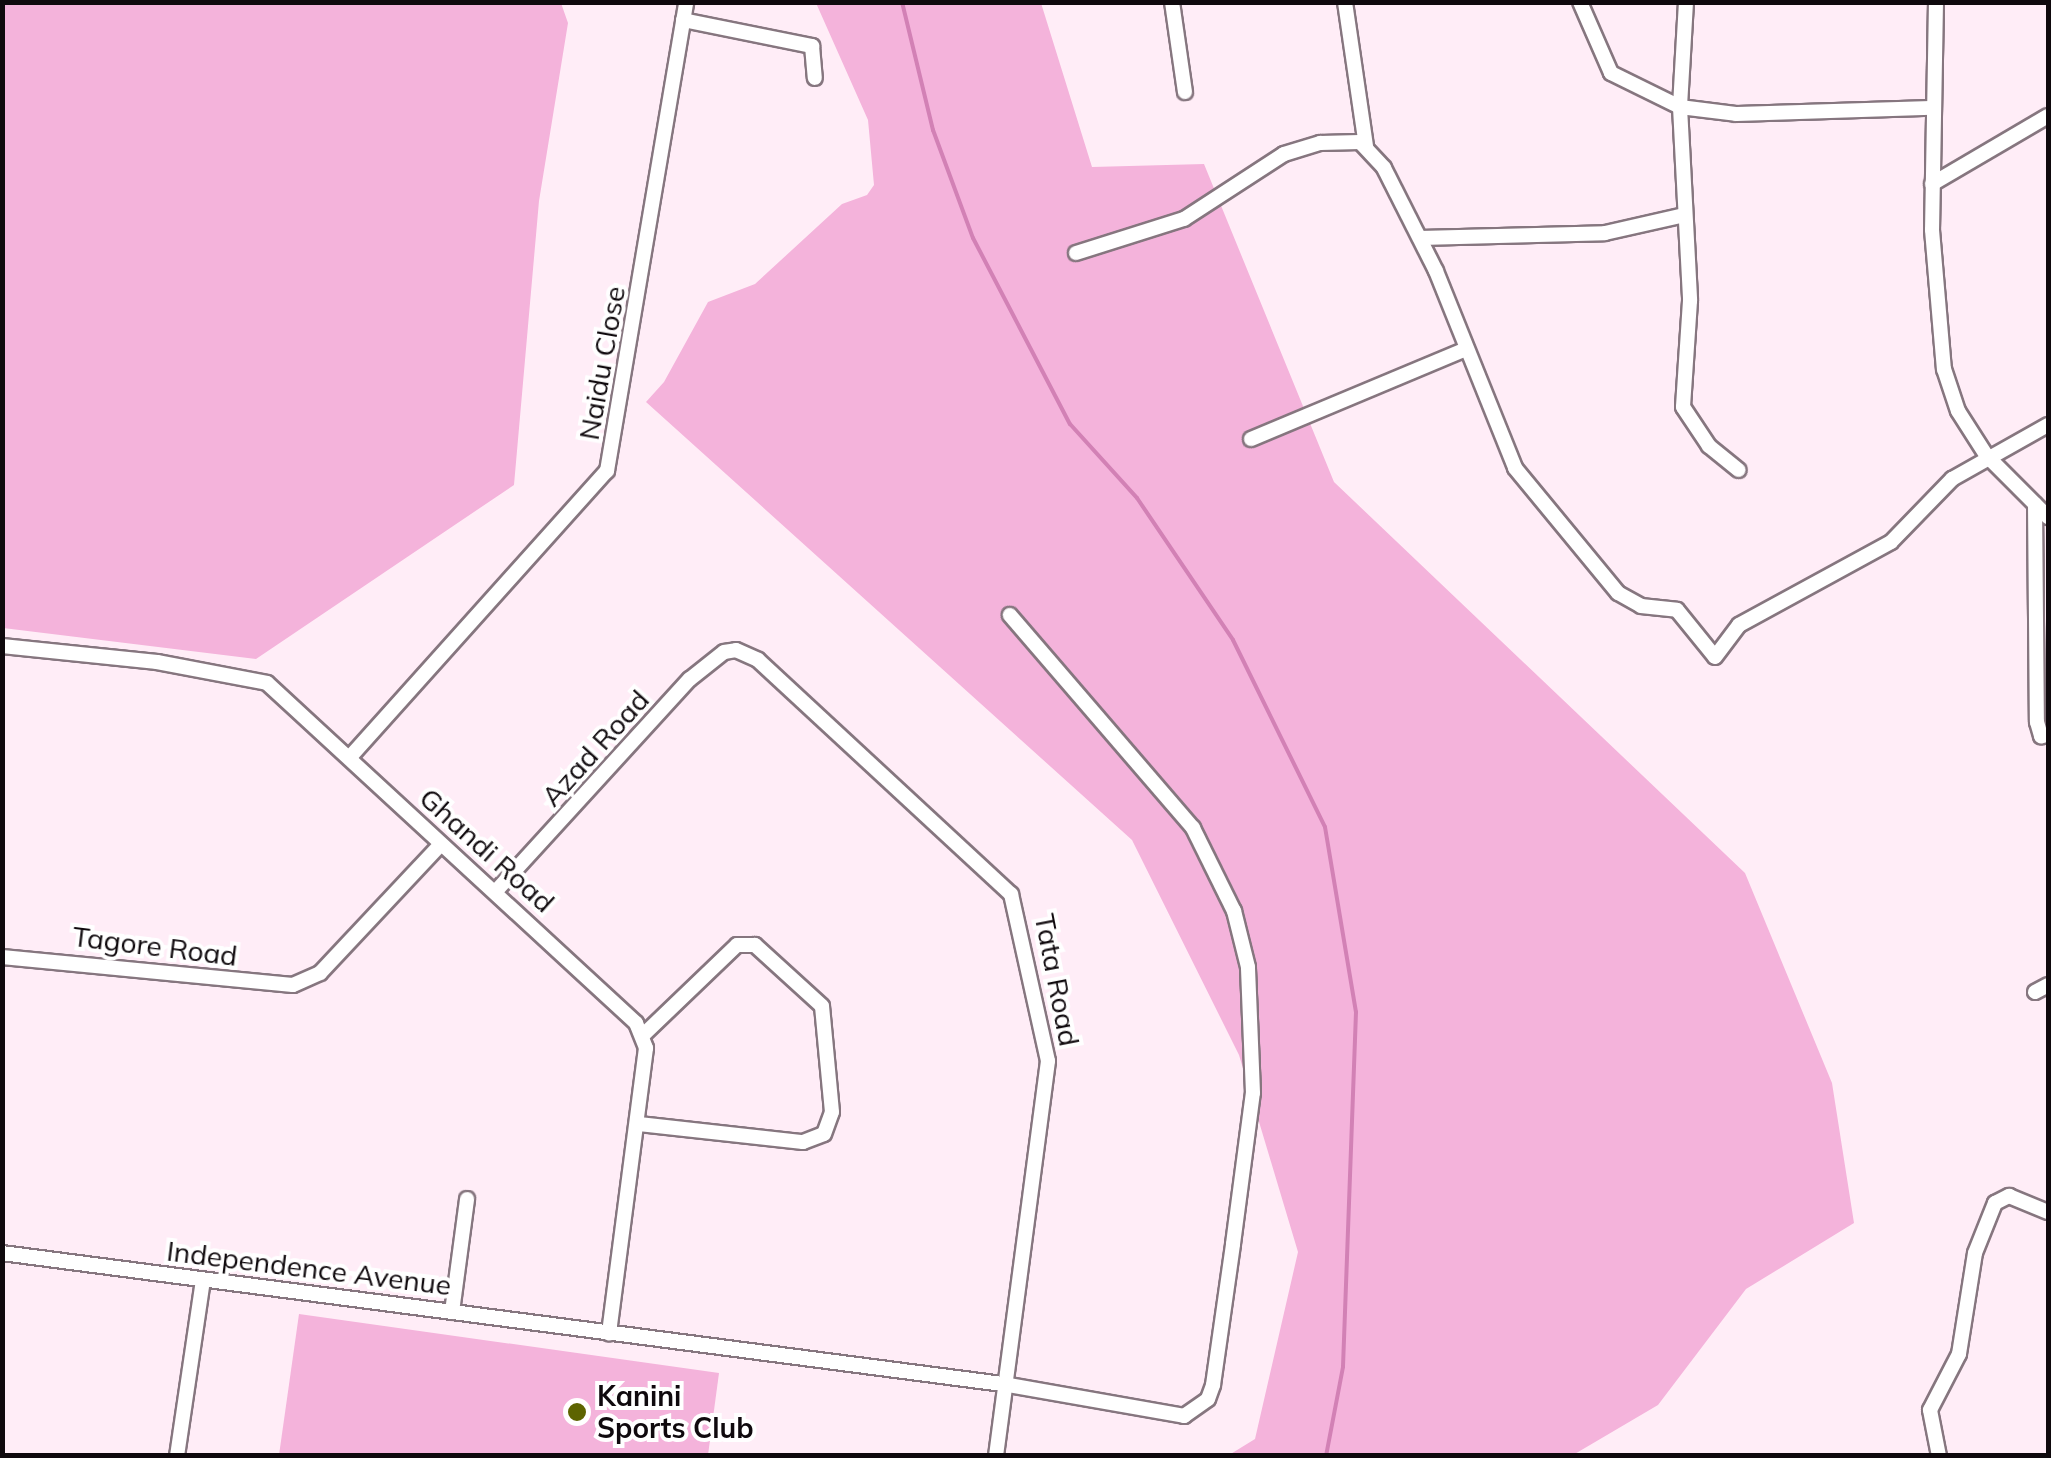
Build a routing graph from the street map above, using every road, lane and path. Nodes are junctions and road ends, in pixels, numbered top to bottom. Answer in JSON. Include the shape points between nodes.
{"nodes":[{"id":1,"x":686,"y":2,"type":"edge"},
{"id":2,"x":1172,"y":2,"type":"edge"},
{"id":3,"x":1346,"y":2,"type":"edge"},
{"id":4,"x":1580,"y":2,"type":"edge"},
{"id":5,"x":1686,"y":2,"type":"edge"},
{"id":6,"x":1936,"y":2,"type":"edge"},
{"id":7,"x":684,"y":20,"type":"junction"},
{"id":8,"x":815,"y":78,"type":"dead end"},
{"id":9,"x":1186,"y":92,"type":"dead end"},
{"id":10,"x":1680,"y":107,"type":"junction"},
{"id":11,"x":1932,"y":108,"type":"junction"},
{"id":12,"x":2048,"y":116,"type":"edge"},
{"id":13,"x":1366,"y":146,"type":"junction"},
{"id":14,"x":1932,"y":184,"type":"junction"},
{"id":15,"x":1684,"y":216,"type":"junction"},
{"id":16,"x":1420,"y":238,"type":"junction"},
{"id":17,"x":1076,"y":253,"type":"dead end"},
{"id":18,"x":1466,"y":349,"type":"junction"},
{"id":19,"x":2048,"y":425,"type":"edge"},
{"id":20,"x":1251,"y":439,"type":"dead end"},
{"id":21,"x":1986,"y":456,"type":"junction"},
{"id":22,"x":1739,"y":470,"type":"dead end"},
{"id":23,"x":2035,"y":504,"type":"junction"},
{"id":24,"x":2048,"y":517,"type":"edge"},
{"id":25,"x":1010,"y":616,"type":"dead end"},
{"id":26,"x":2,"y":646,"type":"edge"},
{"id":27,"x":736,"y":650,"type":"joint"},
{"id":28,"x":2048,"y":735,"type":"edge"},
{"id":29,"x":350,"y":757,"type":"junction"},
{"id":30,"x":440,"y":845,"type":"junction"},
{"id":31,"x":497,"y":890,"type":"junction"},
{"id":32,"x":2,"y":956,"type":"edge"},
{"id":33,"x":643,"y":1034,"type":"junction"},
{"id":34,"x":639,"y":1124,"type":"junction"},
{"id":35,"x":467,"y":1200,"type":"dead end"},
{"id":36,"x":2048,"y":1212,"type":"edge"},
{"id":37,"x":2,"y":1253,"type":"edge"},
{"id":38,"x":203,"y":1280,"type":"junction"},
{"id":39,"x":452,"y":1312,"type":"junction"},
{"id":40,"x":609,"y":1334,"type":"junction"},
{"id":41,"x":1003,"y":1384,"type":"junction"},
{"id":42,"x":177,"y":1456,"type":"edge"},
{"id":43,"x":996,"y":1456,"type":"edge"},
{"id":44,"x":1938,"y":1456,"type":"edge"}],
"edges":[{"from":1,"to":7,"type":"street","name":"Naidu Close"},
{"from":2,"to":9,"type":"street"},
{"from":3,"to":13,"type":"street"},
{"from":4,"to":10,"type":"street","via":[[1612,73]]},
{"from":5,"to":10,"type":"street"},
{"from":6,"to":11,"type":"street"},
{"from":7,"to":8,"type":"street","via":[[812,46]]},
{"from":7,"to":29,"type":"street","name":"Naidu Close","via":[[607,471]]},
{"from":10,"to":11,"type":"street","via":[[1736,114]]},
{"from":10,"to":15,"type":"street"},
{"from":11,"to":14,"type":"street"},
{"from":12,"to":14,"type":"street"},
{"from":13,"to":16,"type":"street"},
{"from":13,"to":17,"type":"street","via":[[1343,139],[1284,154],[1184,219]]},
{"from":14,"to":21,"type":"street","via":[[1941,354],[1958,411]]},
{"from":15,"to":16,"type":"street","via":[[1605,233]]},
{"from":15,"to":22,"type":"street","via":[[1690,301],[1684,406],[1710,446]]},
{"from":16,"to":18,"type":"street"},
{"from":18,"to":20,"type":"street"},
{"from":18,"to":21,"type":"street","via":[[1515,468],[1618,593],[1642,606],[1677,610],[1715,657],[1739,625],[1891,542],[1952,479]]},
{"from":19,"to":21,"type":"street"},
{"from":21,"to":23,"type":"street"},
{"from":23,"to":24,"type":"street"},
{"from":23,"to":28,"type":"street","via":[[2037,722],[2042,736]]},
{"from":25,"to":41,"type":"street","name":"Independence Avenue","via":[[1193,828],[1234,911],[1255,1032],[1254,1093],[1208,1399],[1184,1416]]},
{"from":26,"to":29,"type":"street","name":"Ghandi Road","via":[[256,678]]},
{"from":27,"to":31,"type":"street","name":"Azad Road","via":[[690,679]]},
{"from":27,"to":41,"type":"street","name":"Tata Road","via":[[758,660],[1014,898],[1048,1061]]},
{"from":29,"to":30,"type":"street","name":"Ghandi Road"},
{"from":30,"to":31,"type":"street","name":"Ghandi Road"},
{"from":30,"to":32,"type":"street","name":"Tagore Road","via":[[320,973],[302,982],[281,986]]},
{"from":31,"to":33,"type":"street","name":"Ghandi Road"},
{"from":33,"to":34,"type":"street"},
{"from":33,"to":34,"type":"street","via":[[737,945],[754,946],[822,1006],[832,1112],[824,1134],[803,1142]]},
{"from":34,"to":40,"type":"street"},
{"from":35,"to":39,"type":"street"},
{"from":36,"to":44,"type":"street","via":[[2009,1196],[1995,1203],[1974,1253],[1959,1354],[1930,1410]]},
{"from":37,"to":38,"type":"street","name":"Independence Avenue"},
{"from":38,"to":39,"type":"street","name":"Independence Avenue"},
{"from":38,"to":42,"type":"street"},
{"from":39,"to":40,"type":"street","name":"Independence Avenue"},
{"from":40,"to":41,"type":"street","name":"Independence Avenue"},
{"from":41,"to":43,"type":"street","name":"Tata Road"}]}
